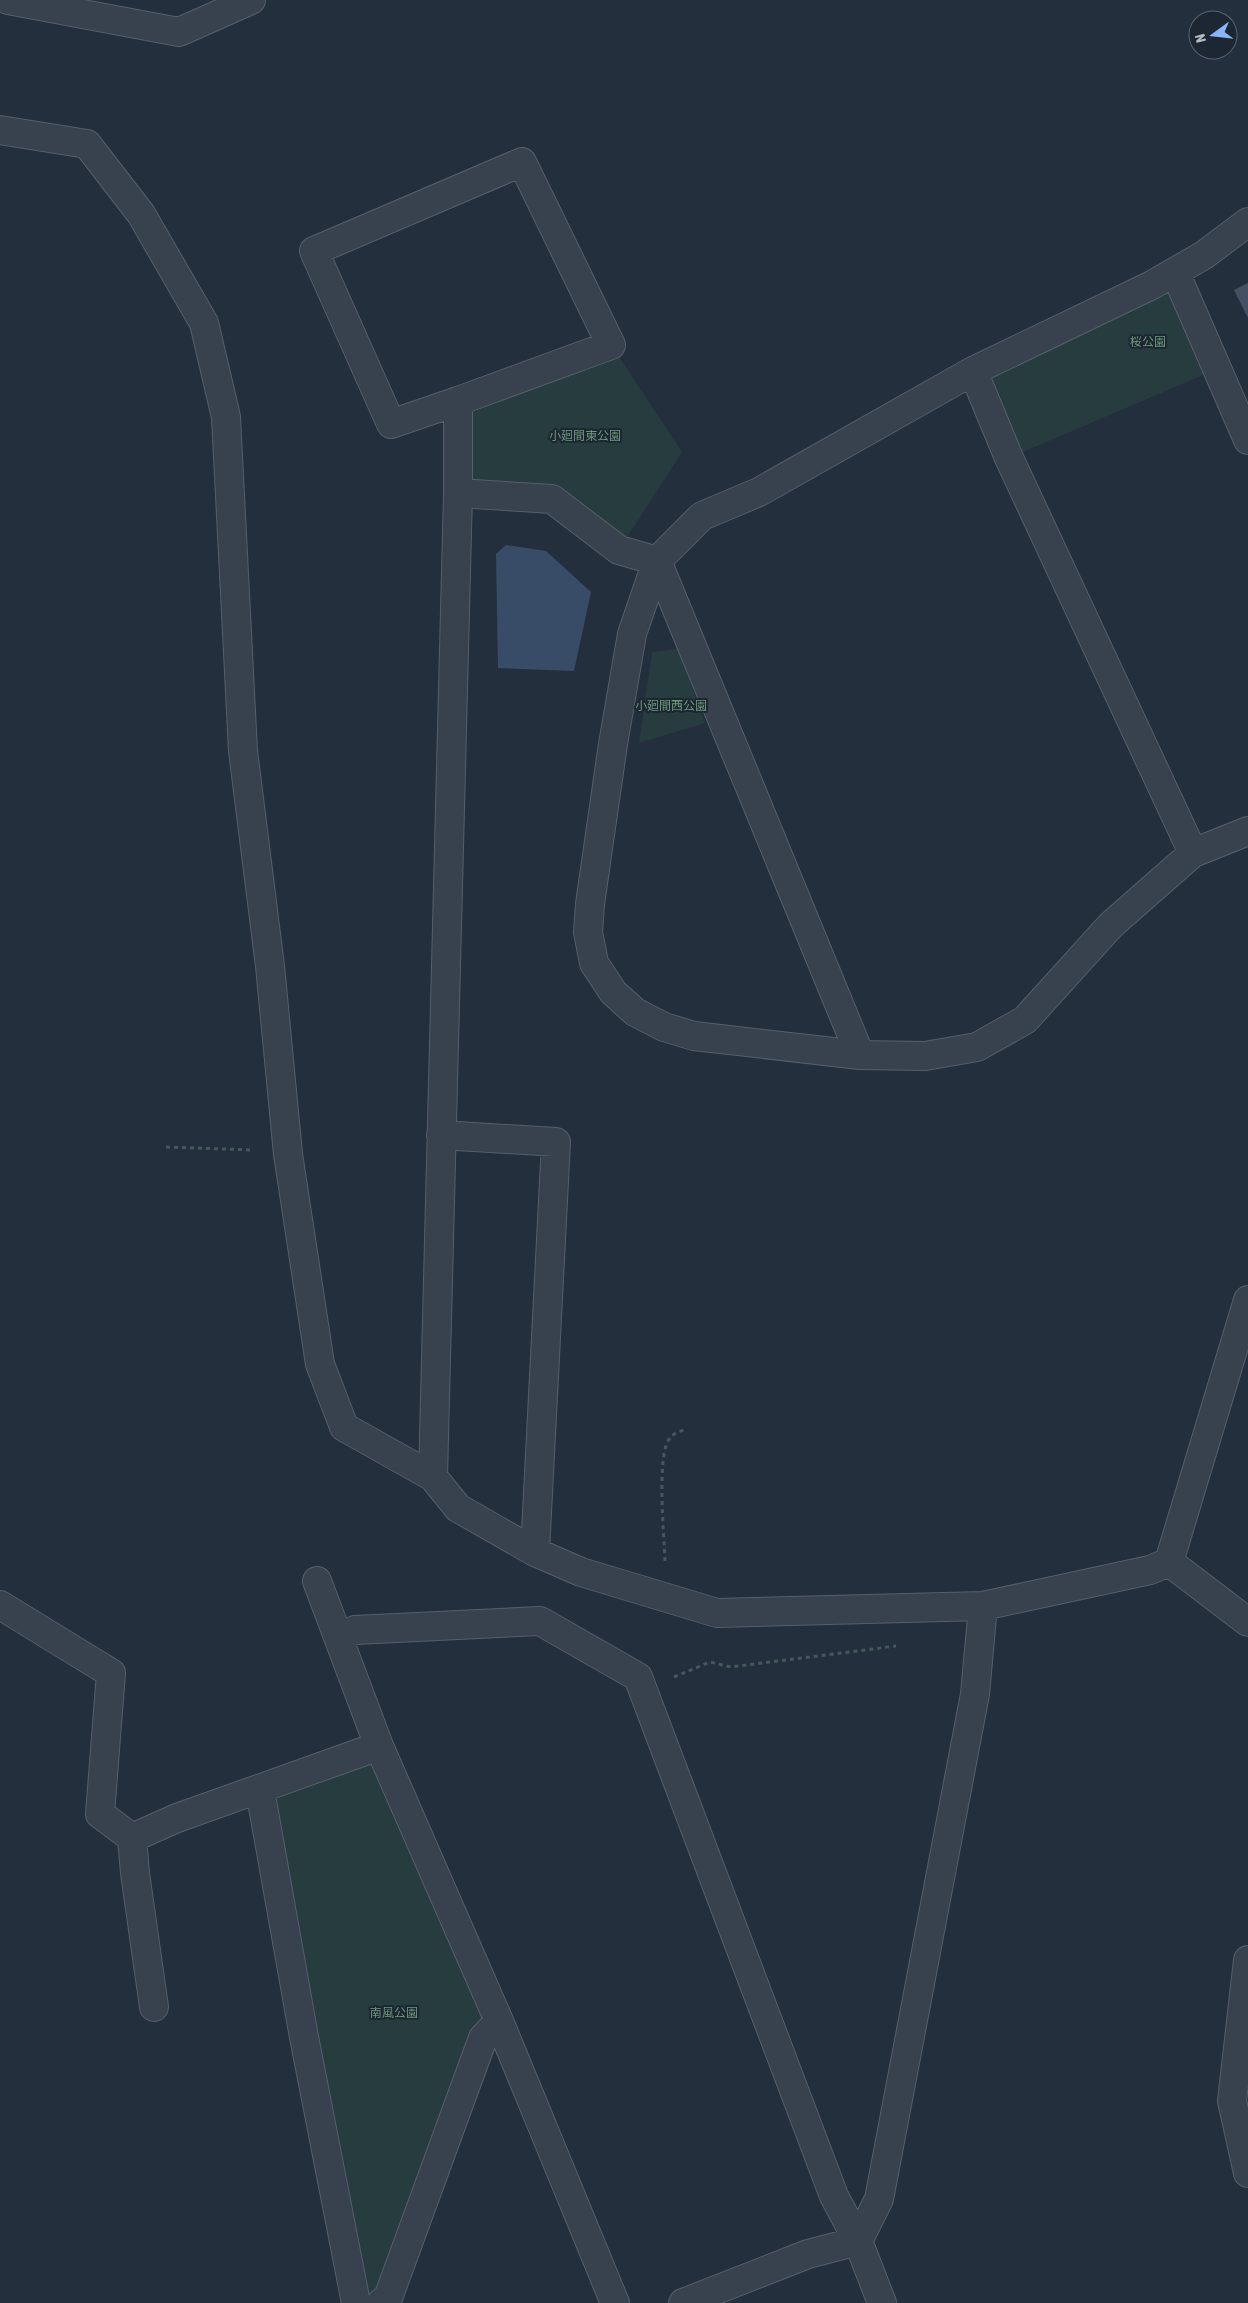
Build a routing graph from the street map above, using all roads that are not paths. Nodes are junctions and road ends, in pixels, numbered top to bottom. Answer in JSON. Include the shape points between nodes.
{"nodes":[{"id":1,"x":8,"y":0,"type":"edge"},
{"id":2,"x":251,"y":0,"type":"edge"},
{"id":3,"x":0,"y":130,"type":"edge"},
{"id":4,"x":1248,"y":222,"type":"edge"},
{"id":5,"x":1175,"y":272,"type":"junction"},
{"id":6,"x":974,"y":371,"type":"junction"},
{"id":7,"x":458,"y":400,"type":"junction"},
{"id":8,"x":1248,"y":440,"type":"edge"},
{"id":9,"x":458,"y":493,"type":"junction"},
{"id":10,"x":656,"y":561,"type":"junction"},
{"id":11,"x":1248,"y":831,"type":"edge"},
{"id":12,"x":1192,"y":853,"type":"junction"},
{"id":13,"x":860,"y":1055,"type":"junction"},
{"id":14,"x":441,"y":1136,"type":"junction"},
{"id":15,"x":1248,"y":1300,"type":"edge"},
{"id":16,"x":433,"y":1477,"type":"junction"},
{"id":17,"x":535,"y":1552,"type":"junction"},
{"id":18,"x":1169,"y":1562,"type":"junction"},
{"id":19,"x":317,"y":1581,"type":"dead end"},
{"id":20,"x":0,"y":1605,"type":"edge"},
{"id":21,"x":983,"y":1606,"type":"junction"},
{"id":22,"x":1248,"y":1622,"type":"edge"},
{"id":23,"x":338,"y":1637,"type":"junction"},
{"id":24,"x":379,"y":1746,"type":"junction"},
{"id":25,"x":260,"y":1790,"type":"junction"},
{"id":26,"x":132,"y":1838,"type":"junction"},
{"id":27,"x":1248,"y":1960,"type":"edge"},
{"id":28,"x":154,"y":2007,"type":"dead end"},
{"id":29,"x":499,"y":2021,"type":"junction"},
{"id":30,"x":1248,"y":2173,"type":"edge"},
{"id":31,"x":858,"y":2241,"type":"junction"},
{"id":32,"x":356,"y":2303,"type":"edge"},
{"id":33,"x":381,"y":2303,"type":"edge"},
{"id":34,"x":615,"y":2303,"type":"edge"},
{"id":35,"x":683,"y":2303,"type":"edge"},
{"id":36,"x":882,"y":2303,"type":"edge"}],
"edges":[{"from":1,"to":2,"type":"street","via":[[179,32]]},
{"from":3,"to":16,"type":"street","via":[[87,144],[141,214],[204,323],[226,417],[243,751],[270,966],[288,1154],[320,1364],[344,1427]]},
{"from":4,"to":5,"type":"street"},
{"from":5,"to":6,"type":"street"},
{"from":5,"to":8,"type":"street"},
{"from":6,"to":10,"type":"street","via":[[759,492],[702,516]]},
{"from":6,"to":12,"type":"street","via":[[1009,458]]},
{"from":7,"to":7,"type":"street","via":[[391,424],[314,251],[522,162],[611,345]]},
{"from":7,"to":9,"type":"street"},
{"from":9,"to":10,"type":"street","via":[[552,499],[619,550]]},
{"from":9,"to":14,"type":"street"},
{"from":10,"to":13,"type":"street"},
{"from":10,"to":13,"type":"street","via":[[632,634],[613,744],[590,904],[588,932],[594,963],[613,992],[634,1012],[664,1028],[694,1036]]},
{"from":11,"to":12,"type":"street"},
{"from":12,"to":13,"type":"street","via":[[1111,925],[1025,1020],[977,1047],[925,1056]]},
{"from":14,"to":16,"type":"street"},
{"from":14,"to":17,"type":"street","via":[[556,1142]]},
{"from":15,"to":18,"type":"street"},
{"from":16,"to":17,"type":"street","via":[[458,1508]]},
{"from":17,"to":21,"type":"street","via":[[581,1572],[717,1613]]},
{"from":18,"to":21,"type":"street","via":[[1150,1570]]},
{"from":18,"to":22,"type":"street"},
{"from":19,"to":23,"type":"street"},
{"from":20,"to":26,"type":"street","via":[[111,1673],[100,1814]]},
{"from":21,"to":31,"type":"street","via":[[975,1694],[879,2199]]},
{"from":23,"to":24,"type":"street"},
{"from":23,"to":31,"type":"street","via":[[355,1630],[540,1621],[638,1677],[834,2196]]},
{"from":24,"to":25,"type":"street"},
{"from":24,"to":29,"type":"street"},
{"from":25,"to":26,"type":"street","via":[[177,1818]]},
{"from":25,"to":32,"type":"street"},
{"from":26,"to":28,"type":"street"},
{"from":27,"to":30,"type":"street","via":[[1232,2101]]},
{"from":29,"to":33,"type":"street","via":[[483,2038],[388,2298]]},
{"from":29,"to":34,"type":"street"},
{"from":31,"to":35,"type":"street","via":[[808,2254]]},
{"from":31,"to":36,"type":"street"}]}
